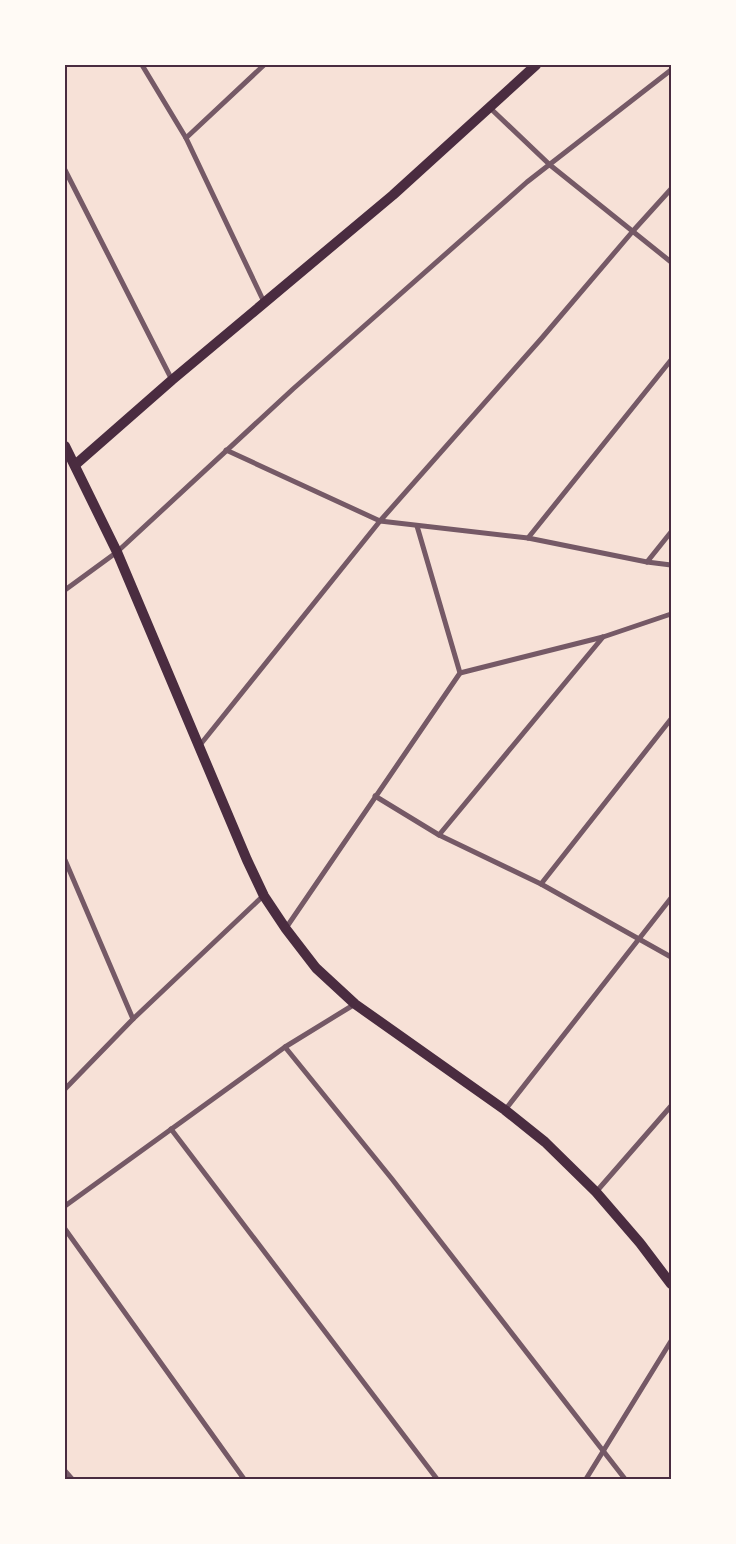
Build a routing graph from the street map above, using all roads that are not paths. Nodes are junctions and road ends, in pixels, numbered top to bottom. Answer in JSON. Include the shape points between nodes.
{"nodes":[{"id":1,"x":142,"y":65,"type":"edge"},
{"id":2,"x":264,"y":65,"type":"edge"},
{"id":3,"x":536,"y":65,"type":"edge"},
{"id":4,"x":671,"y":70,"type":"edge"},
{"id":5,"x":490,"y":107,"type":"junction"},
{"id":6,"x":186,"y":138,"type":"junction"},
{"id":7,"x":550,"y":164,"type":"junction"},
{"id":8,"x":65,"y":170,"type":"edge"},
{"id":9,"x":671,"y":189,"type":"edge"},
{"id":10,"x":633,"y":231,"type":"junction"},
{"id":11,"x":671,"y":262,"type":"edge"},
{"id":12,"x":264,"y":302,"type":"junction"},
{"id":13,"x":671,"y":360,"type":"edge"},
{"id":14,"x":172,"y":380,"type":"junction"},
{"id":15,"x":65,"y":446,"type":"edge"},
{"id":16,"x":226,"y":450,"type":"junction"},
{"id":17,"x":76,"y":465,"type":"junction"},
{"id":18,"x":380,"y":521,"type":"junction"},
{"id":19,"x":416,"y":526,"type":"junction"},
{"id":20,"x":671,"y":532,"type":"edge"},
{"id":21,"x":528,"y":538,"type":"junction"},
{"id":22,"x":117,"y":552,"type":"junction"},
{"id":23,"x":647,"y":562,"type":"junction"},
{"id":24,"x":671,"y":565,"type":"edge"},
{"id":25,"x":65,"y":590,"type":"edge"},
{"id":26,"x":671,"y":614,"type":"edge"},
{"id":27,"x":603,"y":637,"type":"junction"},
{"id":28,"x":460,"y":673,"type":"junction"},
{"id":29,"x":671,"y":718,"type":"edge"},
{"id":30,"x":199,"y":746,"type":"junction"},
{"id":31,"x":375,"y":796,"type":"junction"},
{"id":32,"x":439,"y":834,"type":"junction"},
{"id":33,"x":65,"y":860,"type":"edge"},
{"id":34,"x":541,"y":884,"type":"junction"},
{"id":35,"x":264,"y":896,"type":"junction"},
{"id":36,"x":671,"y":898,"type":"edge"},
{"id":37,"x":286,"y":929,"type":"junction"},
{"id":38,"x":639,"y":940,"type":"junction"},
{"id":39,"x":671,"y":957,"type":"edge"},
{"id":40,"x":355,"y":1004,"type":"junction"},
{"id":41,"x":132,"y":1019,"type":"junction"},
{"id":42,"x":285,"y":1047,"type":"junction"},
{"id":43,"x":65,"y":1089,"type":"edge"},
{"id":44,"x":671,"y":1106,"type":"edge"},
{"id":45,"x":505,"y":1110,"type":"junction"},
{"id":46,"x":171,"y":1129,"type":"junction"},
{"id":47,"x":596,"y":1192,"type":"junction"},
{"id":48,"x":65,"y":1206,"type":"edge"},
{"id":49,"x":65,"y":1229,"type":"edge"},
{"id":50,"x":671,"y":1284,"type":"edge"},
{"id":51,"x":671,"y":1341,"type":"edge"},
{"id":52,"x":604,"y":1450,"type":"junction"},
{"id":53,"x":65,"y":1471,"type":"edge"},
{"id":54,"x":72,"y":1479,"type":"edge"},
{"id":55,"x":244,"y":1479,"type":"edge"},
{"id":56,"x":437,"y":1479,"type":"edge"},
{"id":57,"x":586,"y":1479,"type":"edge"},
{"id":58,"x":625,"y":1479,"type":"edge"}],
"edges":[{"from":1,"to":6,"type":"street"},
{"from":2,"to":6,"type":"street"},
{"from":3,"to":5,"type":"main road"},
{"from":4,"to":7,"type":"street"},
{"from":5,"to":7,"type":"street"},
{"from":5,"to":12,"type":"main road","via":[[393,195]]},
{"from":6,"to":12,"type":"street"},
{"from":7,"to":10,"type":"street"},
{"from":7,"to":16,"type":"street"},
{"from":8,"to":14,"type":"street"},
{"from":9,"to":10,"type":"street"},
{"from":10,"to":11,"type":"street"},
{"from":10,"to":18,"type":"street"},
{"from":12,"to":14,"type":"main road"},
{"from":13,"to":21,"type":"street"},
{"from":14,"to":17,"type":"main road"},
{"from":15,"to":17,"type":"main road"},
{"from":16,"to":18,"type":"street"},
{"from":16,"to":22,"type":"street"},
{"from":17,"to":22,"type":"main road"},
{"from":18,"to":19,"type":"street"},
{"from":18,"to":30,"type":"street"},
{"from":19,"to":21,"type":"street"},
{"from":19,"to":28,"type":"street"},
{"from":20,"to":23,"type":"street"},
{"from":21,"to":23,"type":"street"},
{"from":22,"to":25,"type":"street"},
{"from":22,"to":30,"type":"main road"},
{"from":23,"to":24,"type":"street"},
{"from":26,"to":27,"type":"street"},
{"from":27,"to":28,"type":"street"},
{"from":27,"to":32,"type":"street"},
{"from":28,"to":31,"type":"street"},
{"from":29,"to":34,"type":"street"},
{"from":30,"to":35,"type":"main road"},
{"from":31,"to":32,"type":"street"},
{"from":31,"to":37,"type":"street"},
{"from":32,"to":34,"type":"street"},
{"from":33,"to":41,"type":"street"},
{"from":34,"to":38,"type":"street"},
{"from":35,"to":37,"type":"main road"},
{"from":35,"to":41,"type":"street"},
{"from":36,"to":38,"type":"street"},
{"from":37,"to":40,"type":"main road","via":[[316,968]]},
{"from":38,"to":39,"type":"street"},
{"from":38,"to":45,"type":"street"},
{"from":40,"to":42,"type":"street"},
{"from":40,"to":45,"type":"main road"},
{"from":41,"to":43,"type":"street"},
{"from":42,"to":46,"type":"street"},
{"from":42,"to":52,"type":"street"},
{"from":44,"to":47,"type":"street"},
{"from":45,"to":47,"type":"main road","via":[[545,1142]]},
{"from":46,"to":48,"type":"street"},
{"from":46,"to":56,"type":"street"},
{"from":47,"to":50,"type":"main road"},
{"from":49,"to":55,"type":"street"},
{"from":51,"to":52,"type":"street"},
{"from":52,"to":57,"type":"street"},
{"from":52,"to":58,"type":"street"},
{"from":53,"to":54,"type":"street"}]}
